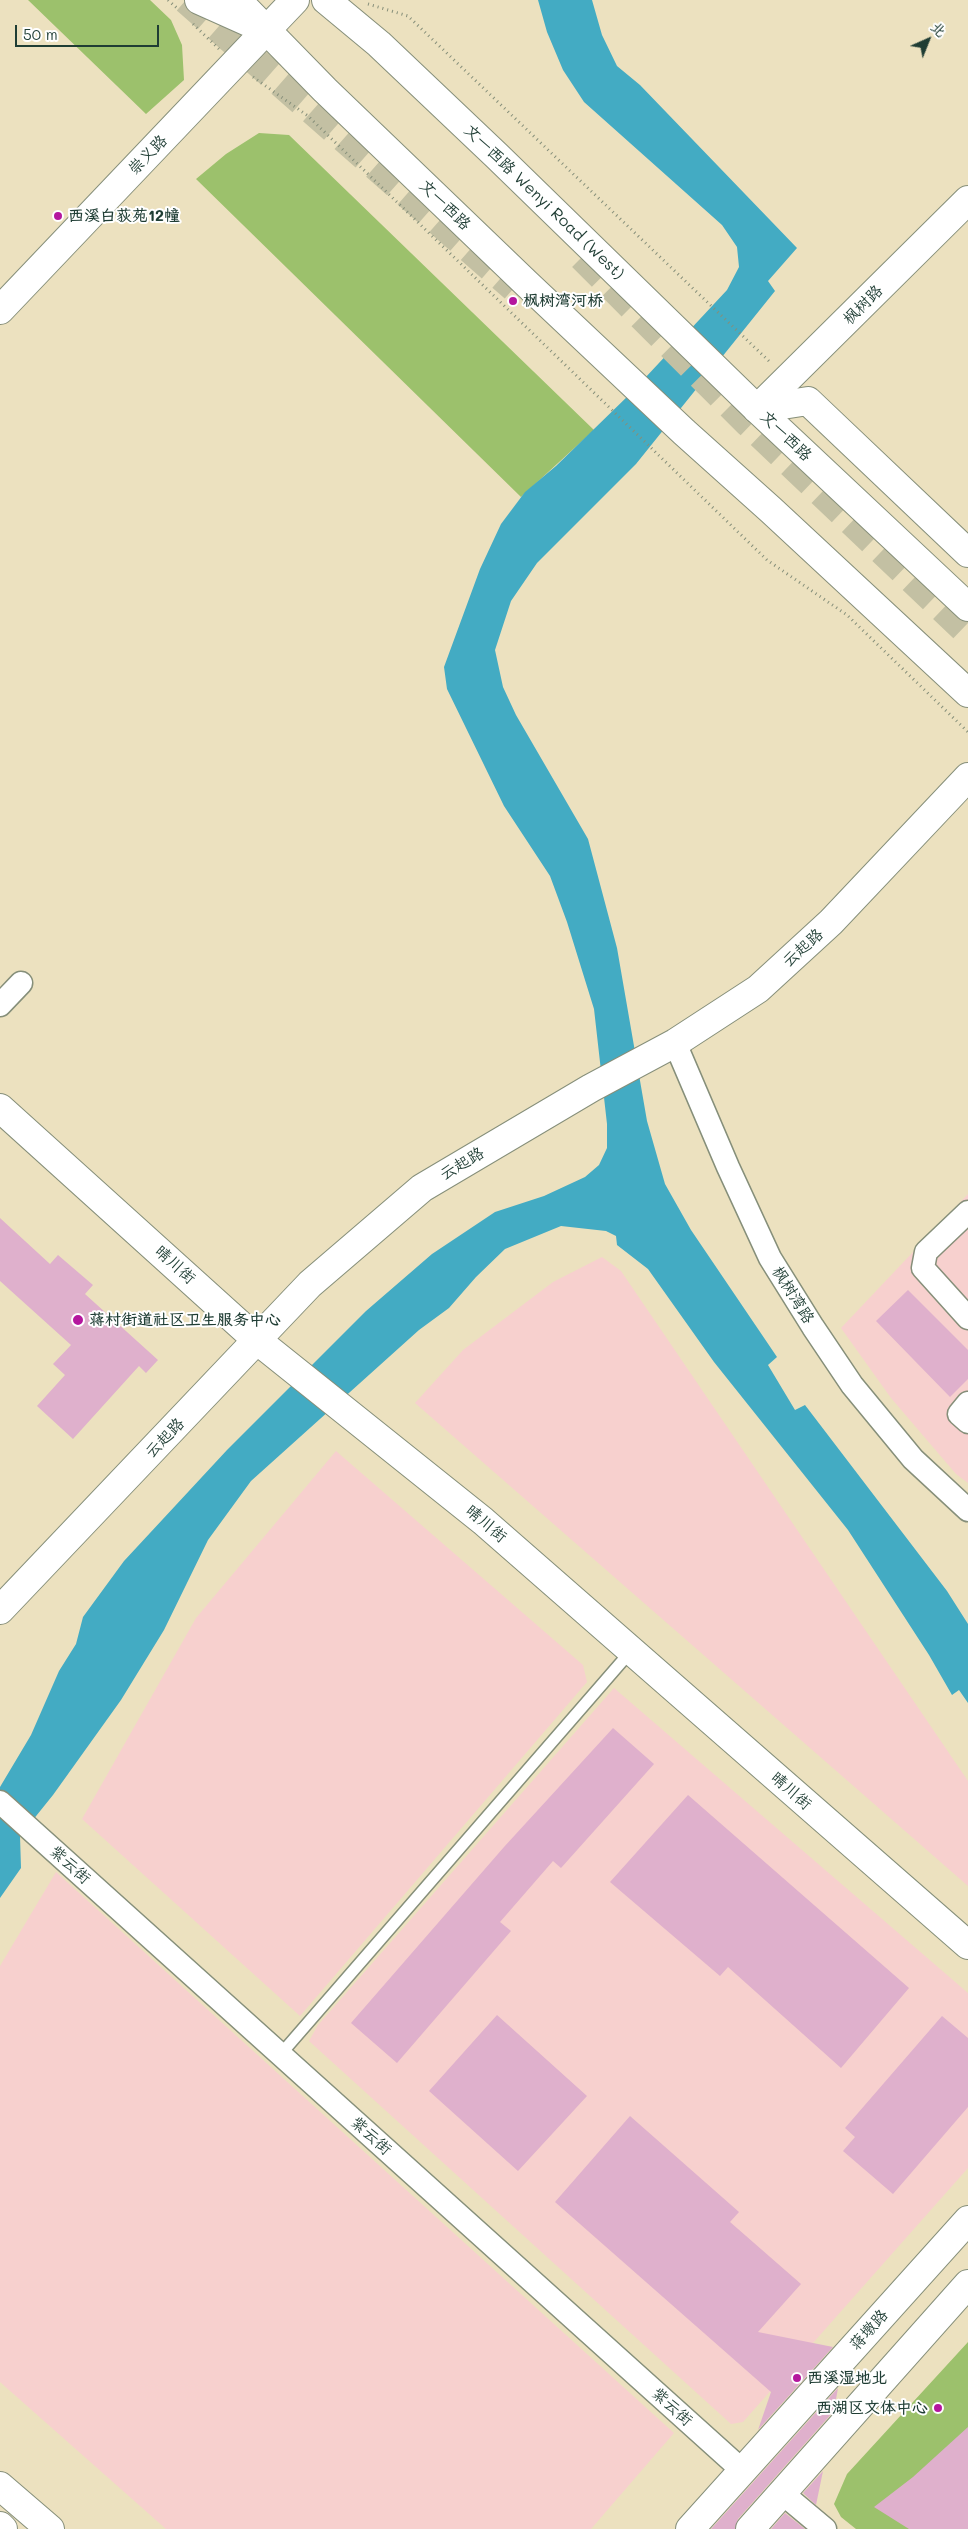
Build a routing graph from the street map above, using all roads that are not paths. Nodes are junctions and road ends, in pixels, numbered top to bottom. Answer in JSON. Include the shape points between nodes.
{"nodes":[{"id":1,"x":237,"y":0,"type":"edge"},
{"id":2,"x":295,"y":0,"type":"edge"},
{"id":3,"x":326,"y":0,"type":"edge"},
{"id":4,"x":190,"y":11,"type":"edge"},
{"id":5,"x":267,"y":30,"type":"junction"},
{"id":6,"x":968,"y":200,"type":"edge"},
{"id":7,"x":0,"y":310,"type":"edge"},
{"id":8,"x":757,"y":410,"type":"junction"},
{"id":9,"x":968,"y":553,"type":"edge"},
{"id":10,"x":968,"y":606,"type":"edge"},
{"id":11,"x":968,"y":694,"type":"edge"},
{"id":12,"x":968,"y":777,"type":"edge"},
{"id":13,"x":21,"y":982,"type":"dead end"},
{"id":14,"x":0,"y":1005,"type":"edge"},
{"id":15,"x":675,"y":1043,"type":"junction"},
{"id":16,"x":0,"y":1108,"type":"edge"},
{"id":17,"x":968,"y":1212,"type":"edge"},
{"id":18,"x":968,"y":1318,"type":"edge"},
{"id":19,"x":258,"y":1341,"type":"junction"},
{"id":20,"x":968,"y":1403,"type":"edge"},
{"id":21,"x":968,"y":1422,"type":"edge"},
{"id":22,"x":968,"y":1510,"type":"edge"},
{"id":23,"x":0,"y":1610,"type":"edge"},
{"id":24,"x":631,"y":1651,"type":"junction"},
{"id":25,"x":0,"y":1802,"type":"edge"},
{"id":26,"x":968,"y":1945,"type":"edge"},
{"id":27,"x":280,"y":2054,"type":"junction"},
{"id":28,"x":968,"y":2220,"type":"edge"},
{"id":29,"x":968,"y":2284,"type":"edge"},
{"id":30,"x":743,"y":2471,"type":"junction"},
{"id":31,"x":0,"y":2486,"type":"edge"},
{"id":32,"x":782,"y":2493,"type":"junction"},
{"id":33,"x":0,"y":2526,"type":"edge"},
{"id":34,"x":3,"y":2529,"type":"edge"},
{"id":35,"x":50,"y":2529,"type":"edge"},
{"id":36,"x":690,"y":2529,"type":"edge"},
{"id":37,"x":750,"y":2529,"type":"edge"},
{"id":38,"x":825,"y":2529,"type":"edge"}],
"edges":[{"from":1,"to":5,"type":"street","name":"文一西路"},
{"from":2,"to":5,"type":"street","name":"崇义路"},
{"from":3,"to":8,"type":"street","name":"文一西路 Wenyi Road (West)","via":[[386,51],[670,322]]},
{"from":4,"to":5,"type":"street","name":"文一西路"},
{"from":5,"to":7,"type":"street","name":"崇义路"},
{"from":5,"to":11,"type":"street","name":"文一西路","via":[[625,377]]},
{"from":6,"to":8,"type":"street","name":"枫树路"},
{"from":8,"to":9,"type":"street","name":"文一西路","via":[[808,401]]},
{"from":8,"to":10,"type":"street","name":"文一西路"},
{"from":12,"to":15,"type":"street","name":"云起路","via":[[831,922],[758,989]]},
{"from":13,"to":14,"type":"street"},
{"from":15,"to":19,"type":"street","name":"云起路","via":[[591,1088],[422,1188],[310,1284]]},
{"from":15,"to":22,"type":"street","name":"枫树湾路","via":[[770,1258],[852,1385],[913,1459]]},
{"from":16,"to":19,"type":"street","name":"晴川街"},
{"from":17,"to":18,"type":"street","via":[[926,1252],[923,1268]]},
{"from":19,"to":23,"type":"street","name":"云起路"},
{"from":19,"to":24,"type":"street","name":"晴川街","via":[[483,1521]]},
{"from":20,"to":21,"type":"street","via":[[959,1414]]},
{"from":24,"to":26,"type":"street","name":"晴川街"},
{"from":24,"to":27,"type":"lane"},
{"from":25,"to":27,"type":"street","name":"紫云街"},
{"from":27,"to":30,"type":"street","name":"紫云街"},
{"from":28,"to":30,"type":"street","name":"蒋墩路"},
{"from":29,"to":32,"type":"street"},
{"from":30,"to":36,"type":"street","name":"蒋墩路"},
{"from":31,"to":35,"type":"street"},
{"from":32,"to":37,"type":"street"},
{"from":32,"to":38,"type":"street"},
{"from":33,"to":34,"type":"street"}]}
